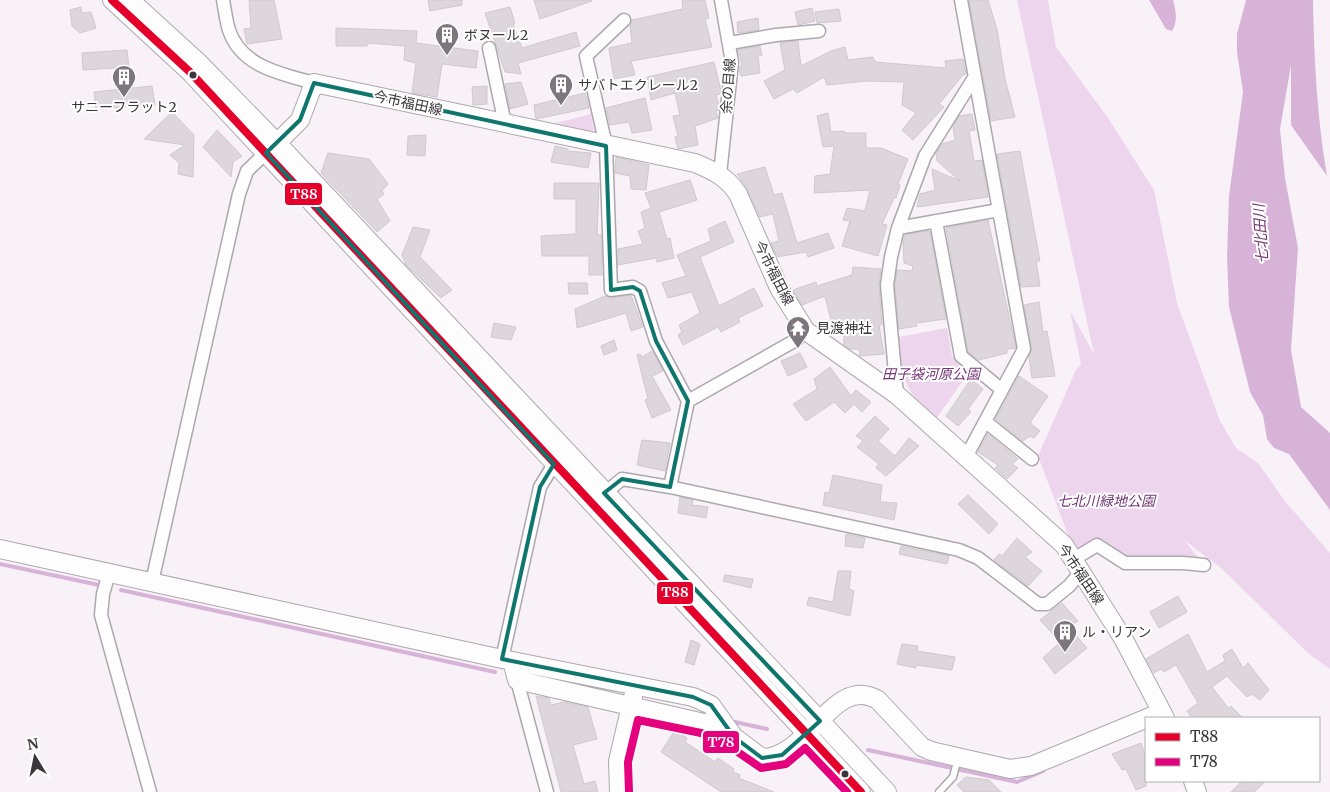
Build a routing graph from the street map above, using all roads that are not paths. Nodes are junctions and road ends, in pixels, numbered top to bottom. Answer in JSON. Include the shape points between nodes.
{"nodes":[{"id":1,"x":112,"y":0,"type":"edge"},
{"id":2,"x":130,"y":0,"type":"edge"},
{"id":3,"x":223,"y":0,"type":"edge"},
{"id":4,"x":721,"y":0,"type":"edge"},
{"id":5,"x":961,"y":0,"type":"edge"},
{"id":6,"x":624,"y":20,"type":"dead end"},
{"id":7,"x":819,"y":31,"type":"dead end"},
{"id":8,"x":730,"y":43,"type":"junction"},
{"id":9,"x":490,"y":48,"type":"dead end"},
{"id":10,"x":974,"y":78,"type":"junction"},
{"id":11,"x":314,"y":83,"type":"junction"},
{"id":12,"x":505,"y":124,"type":"junction"},
{"id":13,"x":606,"y":146,"type":"junction"},
{"id":14,"x":271,"y":148,"type":"junction"},
{"id":15,"x":720,"y":174,"type":"junction"},
{"id":16,"x":999,"y":210,"type":"junction"},
{"id":17,"x":936,"y":221,"type":"junction"},
{"id":18,"x":898,"y":228,"type":"junction"},
{"id":19,"x":806,"y":331,"type":"junction"},
{"id":20,"x":1002,"y":390,"type":"junction"},
{"id":21,"x":897,"y":395,"type":"junction"},
{"id":22,"x":688,"y":401,"type":"junction"},
{"id":23,"x":986,"y":422,"type":"junction"},
{"id":24,"x":966,"y":457,"type":"junction"},
{"id":25,"x":1032,"y":459,"type":"dead end"},
{"id":26,"x":554,"y":464,"type":"junction"},
{"id":27,"x":670,"y":487,"type":"junction"},
{"id":28,"x":605,"y":494,"type":"junction"},
{"id":29,"x":0,"y":549,"type":"edge"},
{"id":30,"x":1078,"y":565,"type":"junction"},
{"id":31,"x":1204,"y":566,"type":"dead end"},
{"id":32,"x":109,"y":573,"type":"junction"},
{"id":33,"x":152,"y":582,"type":"junction"},
{"id":34,"x":507,"y":660,"type":"junction"},
{"id":35,"x":517,"y":680,"type":"junction"},
{"id":36,"x":636,"y":686,"type":"junction"},
{"id":37,"x":631,"y":708,"type":"junction"},
{"id":38,"x":1163,"y":715,"type":"edge"},
{"id":39,"x":820,"y":721,"type":"junction"},
{"id":40,"x":1145,"y":722,"type":"edge"},
{"id":41,"x":806,"y":734,"type":"junction"},
{"id":42,"x":734,"y":737,"type":"junction"},
{"id":43,"x":957,"y":764,"type":"junction"},
{"id":44,"x":150,"y":792,"type":"edge"},
{"id":45,"x":547,"y":792,"type":"edge"},
{"id":46,"x":618,"y":792,"type":"edge"},
{"id":47,"x":861,"y":792,"type":"edge"},
{"id":48,"x":887,"y":792,"type":"edge"},
{"id":49,"x":939,"y":792,"type":"edge"}],
"edges":[{"from":1,"to":14,"type":"main road"},
{"from":2,"to":14,"type":"main road","via":[[200,64]]},
{"from":3,"to":11,"type":"street","via":[[229,31],[249,58],[268,70]]},
{"from":4,"to":8,"type":"street","name":"余の目線"},
{"from":5,"to":10,"type":"street"},
{"from":6,"to":13,"type":"street","via":[[586,56]]},
{"from":7,"to":8,"type":"street"},
{"from":8,"to":15,"type":"street","name":"余の目線","via":[[732,62]]},
{"from":9,"to":12,"type":"street"},
{"from":10,"to":16,"type":"street"},
{"from":10,"to":18,"type":"street","via":[[925,156]]},
{"from":11,"to":12,"type":"main road","name":"今市福田線"},
{"from":11,"to":14,"type":"main road","via":[[300,120]]},
{"from":12,"to":13,"type":"main road","name":"今市福田線"},
{"from":13,"to":15,"type":"main road","name":"今市福田線","via":[[695,163]]},
{"from":13,"to":22,"type":"street","via":[[612,290],[633,287],[640,292],[656,341]]},
{"from":14,"to":26,"type":"main road"},
{"from":14,"to":28,"type":"main road"},
{"from":14,"to":33,"type":"street","via":[[246,171],[238,194]]},
{"from":15,"to":19,"type":"main road","name":"今市福田線","via":[[738,194],[779,288]]},
{"from":16,"to":17,"type":"street"},
{"from":16,"to":20,"type":"street","via":[[1024,349]]},
{"from":17,"to":18,"type":"street"},
{"from":17,"to":20,"type":"street","via":[[961,356]]},
{"from":18,"to":21,"type":"street","via":[[887,285]]},
{"from":19,"to":21,"type":"main road","name":"今市福田線"},
{"from":19,"to":22,"type":"street","via":[[796,340]]},
{"from":20,"to":23,"type":"street"},
{"from":21,"to":24,"type":"main road","name":"今市福田線"},
{"from":22,"to":27,"type":"street"},
{"from":23,"to":24,"type":"street"},
{"from":23,"to":25,"type":"street"},
{"from":24,"to":30,"type":"main road","name":"今市福田線","via":[[1064,545]]},
{"from":26,"to":34,"type":"street","via":[[540,487]]},
{"from":26,"to":41,"type":"main road"},
{"from":27,"to":28,"type":"street","via":[[622,479]]},
{"from":27,"to":30,"type":"street","via":[[959,550],[978,558],[1038,604],[1047,604],[1069,586]]},
{"from":28,"to":39,"type":"main road"},
{"from":29,"to":32,"type":"main road"},
{"from":30,"to":31,"type":"street","via":[[1097,545],[1125,563]]},
{"from":30,"to":38,"type":"main road","name":"今市福田線","via":[[1124,640]]},
{"from":32,"to":33,"type":"main road"},
{"from":32,"to":44,"type":"street","via":[[101,615]]},
{"from":33,"to":34,"type":"main road"},
{"from":34,"to":35,"type":"main road"},
{"from":34,"to":36,"type":"main road"},
{"from":35,"to":37,"type":"main road"},
{"from":35,"to":45,"type":"street"},
{"from":36,"to":37,"type":"main road"},
{"from":36,"to":42,"type":"main road","via":[[693,697],[711,705]]},
{"from":37,"to":42,"type":"main road","via":[[704,723]]},
{"from":37,"to":46,"type":"main road","via":[[618,761]]},
{"from":39,"to":41,"type":"main road"},
{"from":39,"to":43,"type":"main road","via":[[849,696],[869,695],[878,700],[922,747]]},
{"from":39,"to":48,"type":"main road"},
{"from":40,"to":43,"type":"main road","via":[[1021,768]]},
{"from":41,"to":42,"type":"main road","via":[[782,755],[772,758],[762,758]]},
{"from":41,"to":47,"type":"main road"},
{"from":43,"to":49,"type":"lane","via":[[953,777]]}]}
